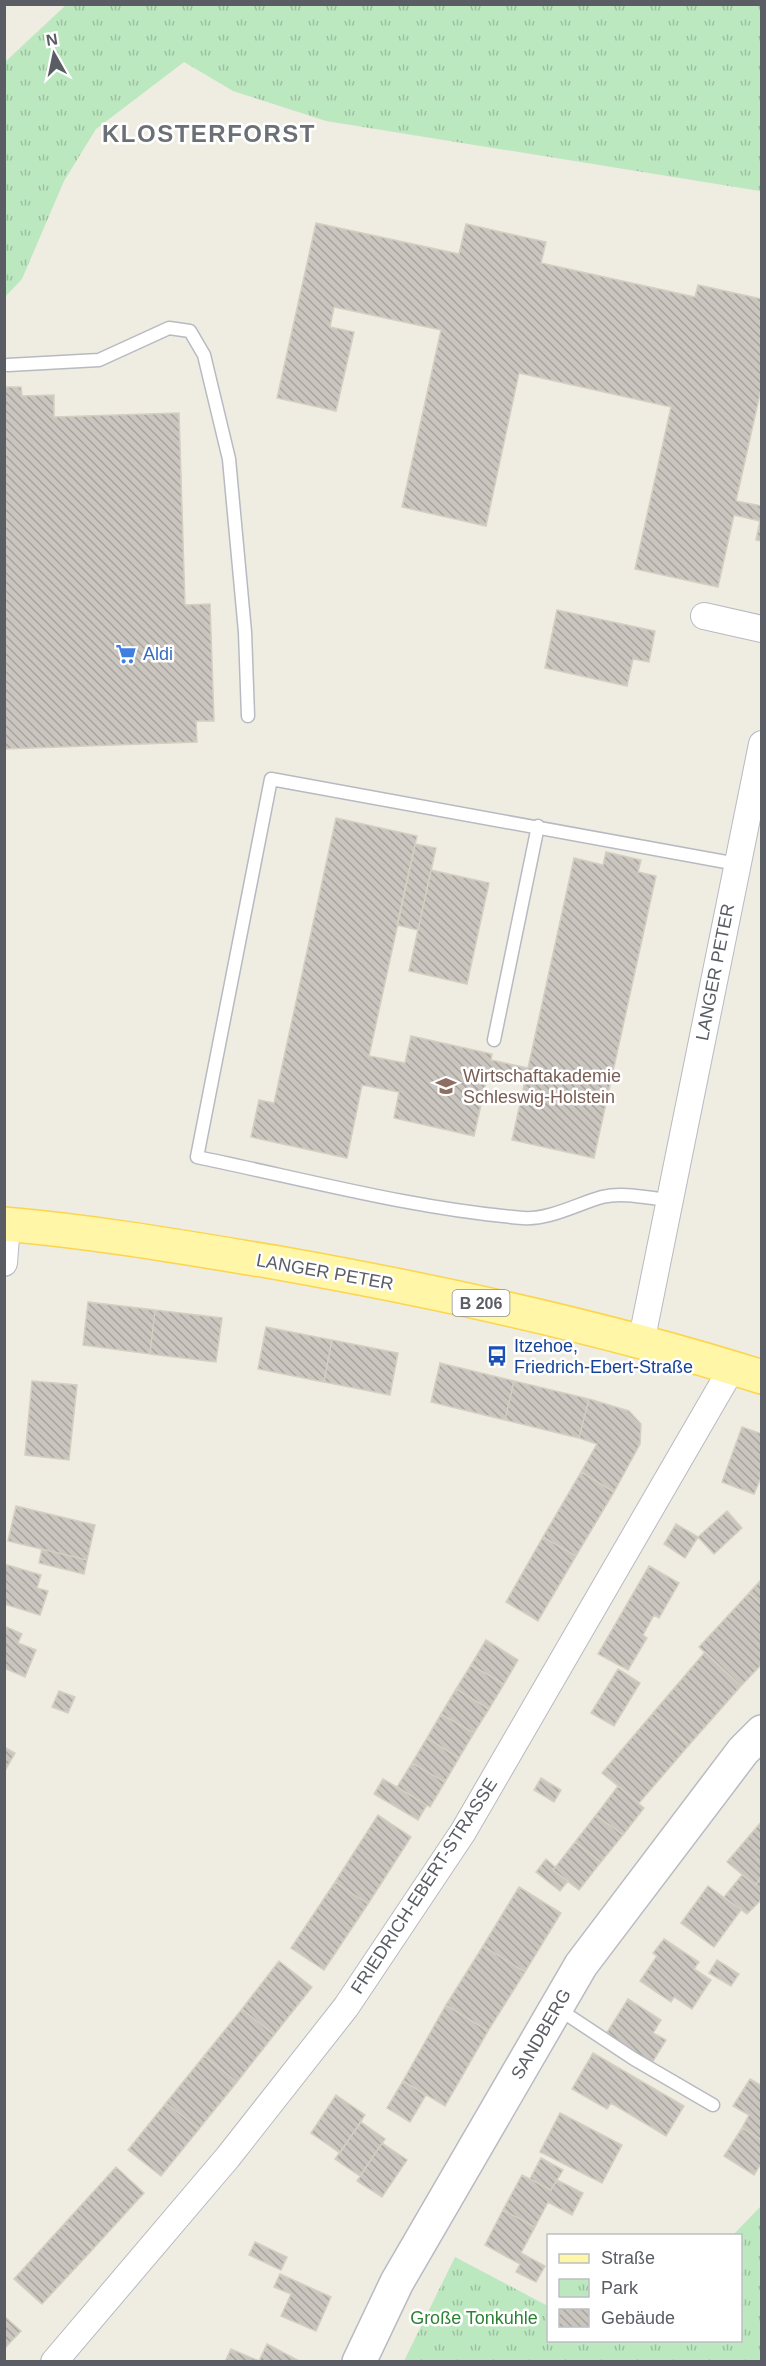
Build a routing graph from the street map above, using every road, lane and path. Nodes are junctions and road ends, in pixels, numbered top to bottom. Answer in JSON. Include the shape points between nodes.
{"nodes":[{"id":1,"x":8,"y":365,"type":"dead end"},
{"id":2,"x":704,"y":616,"type":"dead end"},
{"id":3,"x":762,"y":629,"type":"edge"},
{"id":4,"x":248,"y":716,"type":"dead end"},
{"id":5,"x":762,"y":744,"type":"edge"},
{"id":6,"x":538,"y":826,"type":"junction"},
{"id":7,"x":737,"y":864,"type":"junction"},
{"id":8,"x":494,"y":1040,"type":"dead end"},
{"id":9,"x":669,"y":1200,"type":"junction"},
{"id":10,"x":6,"y":1224,"type":"edge"},
{"id":11,"x":4,"y":1263,"type":"edge"},
{"id":12,"x":640,"y":1342,"type":"junction"},
{"id":13,"x":747,"y":1372,"type":"edge"},
{"id":14,"x":762,"y":1732,"type":"edge"},
{"id":15,"x":556,"y":2008,"type":"junction"},
{"id":16,"x":713,"y":2105,"type":"dead end"},
{"id":17,"x":54,"y":2361,"type":"edge"},
{"id":18,"x":359,"y":2361,"type":"edge"}],
"edges":[{"from":1,"to":4,"type":"lane","via":[[99,360],[169,328],[190,331],[204,355],[229,459],[245,632]]},
{"from":2,"to":3,"type":"street"},
{"from":5,"to":7,"type":"street","name":"LANGER PETER"},
{"from":6,"to":7,"type":"lane"},
{"from":6,"to":8,"type":"lane"},
{"from":6,"to":9,"type":"lane","via":[[271,779],[197,1157],[449,1209],[526,1218],[603,1197]]},
{"from":7,"to":9,"type":"street","name":"LANGER PETER"},
{"from":9,"to":12,"type":"street","name":"LANGER PETER"},
{"from":10,"to":11,"type":"street"},
{"from":10,"to":12,"type":"main road","name":"LANGER PETER","number":"B 206","via":[[70,1230],[321,1271],[508,1309]]},
{"from":12,"to":13,"type":"main road","name":"LANGER PETER","number":"B 206"},
{"from":13,"to":17,"type":"street","name":"FRIEDRICH-EBERT-STRASSE","via":[[463,1832],[346,2007],[228,2157]]},
{"from":14,"to":15,"type":"main road","name":"SANDBERG","via":[[743,1751],[581,1965]]},
{"from":15,"to":16,"type":"lane","via":[[634,2060]]},
{"from":15,"to":18,"type":"main road","name":"SANDBERG","via":[[397,2282]]}]}
